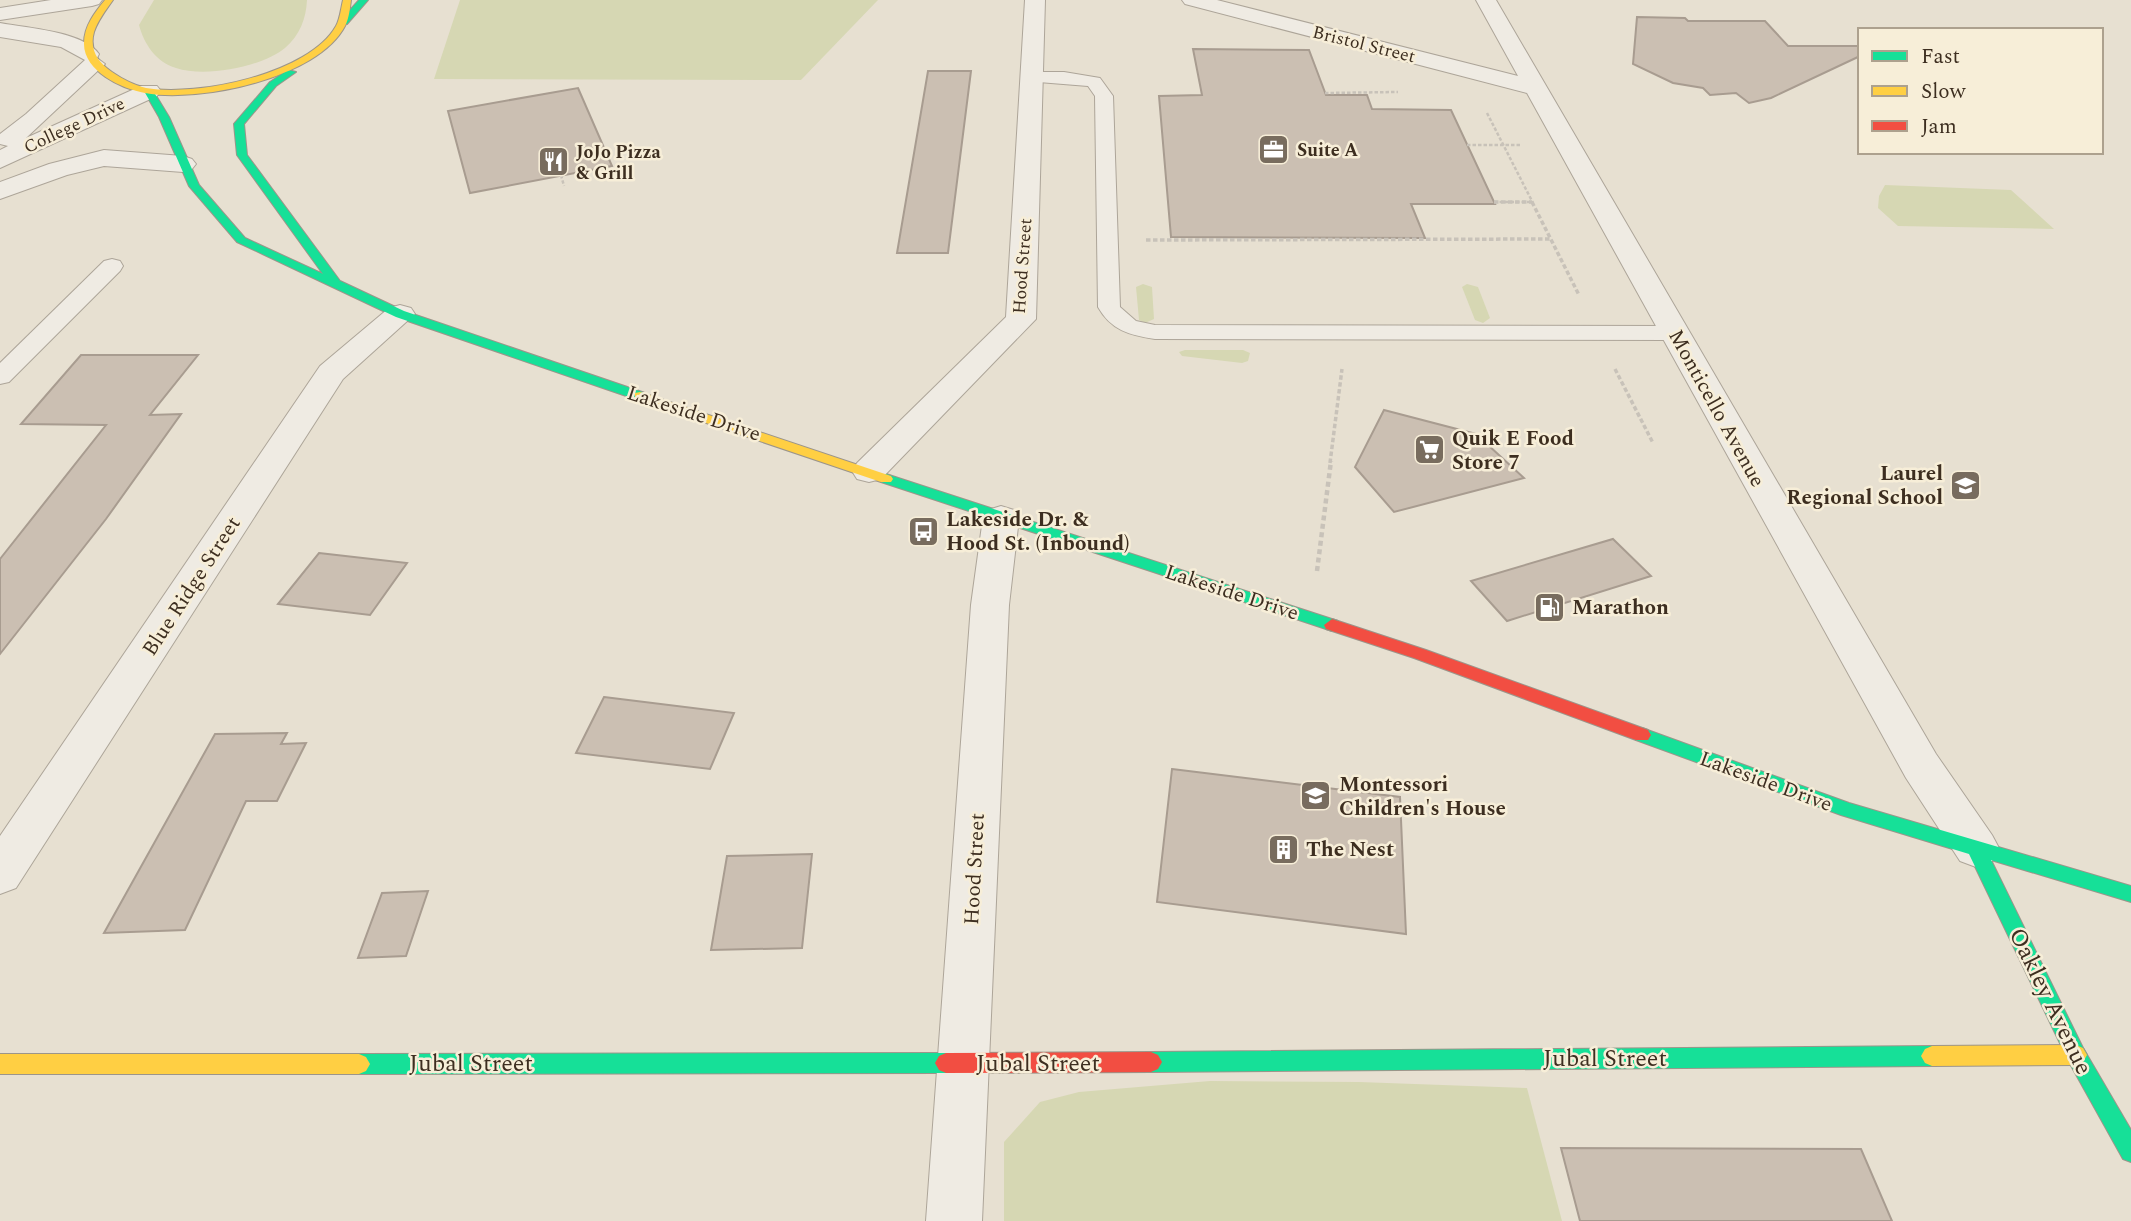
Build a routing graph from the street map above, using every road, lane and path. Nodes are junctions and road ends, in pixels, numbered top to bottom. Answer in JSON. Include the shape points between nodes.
{"nodes":[{"id":1,"x":92,"y":0,"type":"edge"},
{"id":2,"x":109,"y":0,"type":"edge"},
{"id":3,"x":347,"y":0,"type":"edge"},
{"id":4,"x":364,"y":0,"type":"edge"},
{"id":5,"x":1035,"y":0,"type":"edge"},
{"id":6,"x":1192,"y":0,"type":"edge"},
{"id":7,"x":1486,"y":0,"type":"edge"},
{"id":8,"x":0,"y":15,"type":"edge"},
{"id":9,"x":344,"y":22,"type":"junction"},
{"id":10,"x":0,"y":30,"type":"edge"},
{"id":11,"x":91,"y":59,"type":"junction"},
{"id":12,"x":305,"y":60,"type":"junction"},
{"id":13,"x":1465,"y":70,"type":"junction"},
{"id":14,"x":1032,"y":77,"type":"junction"},
{"id":15,"x":1536,"y":88,"type":"junction"},
{"id":16,"x":149,"y":92,"type":"junction"},
{"id":17,"x":1568,"y":144,"type":"junction"},
{"id":18,"x":1467,"y":145,"type":"dead end"},
{"id":19,"x":1503,"y":145,"type":"junction"},
{"id":20,"x":0,"y":147,"type":"edge"},
{"id":21,"x":0,"y":160,"type":"edge"},
{"id":22,"x":183,"y":164,"type":"junction"},
{"id":23,"x":561,"y":175,"type":"dead end"},
{"id":24,"x":564,"y":186,"type":"dead end"},
{"id":25,"x":0,"y":191,"type":"edge"},
{"id":26,"x":1494,"y":202,"type":"dead end"},
{"id":27,"x":1532,"y":202,"type":"junction"},
{"id":28,"x":1551,"y":239,"type":"junction"},
{"id":29,"x":1144,"y":240,"type":"dead end"},
{"id":30,"x":112,"y":266,"type":"dead end"},
{"id":31,"x":335,"y":283,"type":"junction"},
{"id":32,"x":1580,"y":298,"type":"dead end"},
{"id":33,"x":400,"y":314,"type":"junction"},
{"id":34,"x":1675,"y":333,"type":"junction"},
{"id":35,"x":1612,"y":364,"type":"dead end"},
{"id":36,"x":1342,"y":369,"type":"dead end"},
{"id":37,"x":0,"y":377,"type":"edge"},
{"id":38,"x":1653,"y":443,"type":"dead end"},
{"id":39,"x":869,"y":471,"type":"junction"},
{"id":40,"x":1001,"y":518,"type":"junction"},
{"id":41,"x":1317,"y":571,"type":"dead end"},
{"id":42,"x":1976,"y":848,"type":"junction"},
{"id":43,"x":0,"y":874,"type":"edge"},
{"id":44,"x":2131,"y":894,"type":"edge"},
{"id":45,"x":2076,"y":1055,"type":"junction"},
{"id":46,"x":0,"y":1063,"type":"edge"},
{"id":47,"x":962,"y":1063,"type":"junction"},
{"id":48,"x":2131,"y":1150,"type":"edge"},
{"id":49,"x":954,"y":1221,"type":"edge"}],
"edges":[{"from":1,"to":8,"type":"street"},
{"from":2,"to":11,"type":"main road","via":[[91,29]]},
{"from":3,"to":9,"type":"main road"},
{"from":4,"to":9,"type":"main road"},
{"from":5,"to":14,"type":"street","name":"Hood Street"},
{"from":6,"to":13,"type":"street","name":"Bristol Street"},
{"from":7,"to":15,"type":"street","name":"Monticello Avenue"},
{"from":9,"to":12,"type":"main road"},
{"from":10,"to":11,"type":"street","via":[[67,42]]},
{"from":11,"to":16,"type":"main road","via":[[122,83]]},
{"from":11,"to":20,"type":"street","name":"College Drive","via":[[35,119]]},
{"from":12,"to":16,"type":"main road","via":[[258,79]]},
{"from":12,"to":31,"type":"main road","name":"Lakeside Drive","via":[[273,84],[239,124],[242,155]]},
{"from":13,"to":15,"type":"street","name":"Bristol Street"},
{"from":13,"to":19,"type":"path"},
{"from":14,"to":34,"type":"lane","via":[[1094,82],[1104,96],[1109,307],[1116,320],[1134,329]]},
{"from":14,"to":39,"type":"street","name":"Hood Street","via":[[1021,319]]},
{"from":15,"to":17,"type":"street","name":"Monticello Avenue"},
{"from":16,"to":21,"type":"street","name":"College Drive"},
{"from":16,"to":22,"type":"main road","name":"Lakeside Drive"},
{"from":17,"to":19,"type":"path"},
{"from":17,"to":34,"type":"street","name":"Monticello Avenue"},
{"from":18,"to":19,"type":"path"},
{"from":19,"to":27,"type":"path"},
{"from":22,"to":25,"type":"street","name":"College Drive","via":[[104,158]]},
{"from":22,"to":31,"type":"main road","name":"Lakeside Drive","via":[[194,186],[241,240]]},
{"from":23,"to":24,"type":"path"},
{"from":26,"to":27,"type":"path"},
{"from":27,"to":28,"type":"path"},
{"from":28,"to":29,"type":"path"},
{"from":28,"to":32,"type":"path"},
{"from":30,"to":37,"type":"lane"},
{"from":31,"to":33,"type":"main road","name":"Lakeside Drive"},
{"from":33,"to":39,"type":"main road","name":"Lakeside Drive"},
{"from":33,"to":43,"type":"street","name":"Blue Ridge Street","via":[[331,373]]},
{"from":34,"to":42,"type":"street","name":"Monticello Avenue","via":[[1922,766]]},
{"from":35,"to":38,"type":"path"},
{"from":36,"to":41,"type":"path"},
{"from":39,"to":40,"type":"main road","name":"Lakeside Drive"},
{"from":40,"to":42,"type":"main road","name":"Lakeside Drive","via":[[1420,653],[1847,810]]},
{"from":40,"to":47,"type":"street","name":"Hood Street","via":[[990,605]]},
{"from":42,"to":44,"type":"main road","name":"Lakeside Drive"},
{"from":42,"to":45,"type":"main road","name":"Oakley Avenue"},
{"from":45,"to":47,"type":"main road","name":"Jubal Street"},
{"from":45,"to":48,"type":"main road","name":"Oakley Avenue"},
{"from":46,"to":47,"type":"main road","name":"Jubal Street"},
{"from":47,"to":49,"type":"street","name":"Hood Street"}]}
